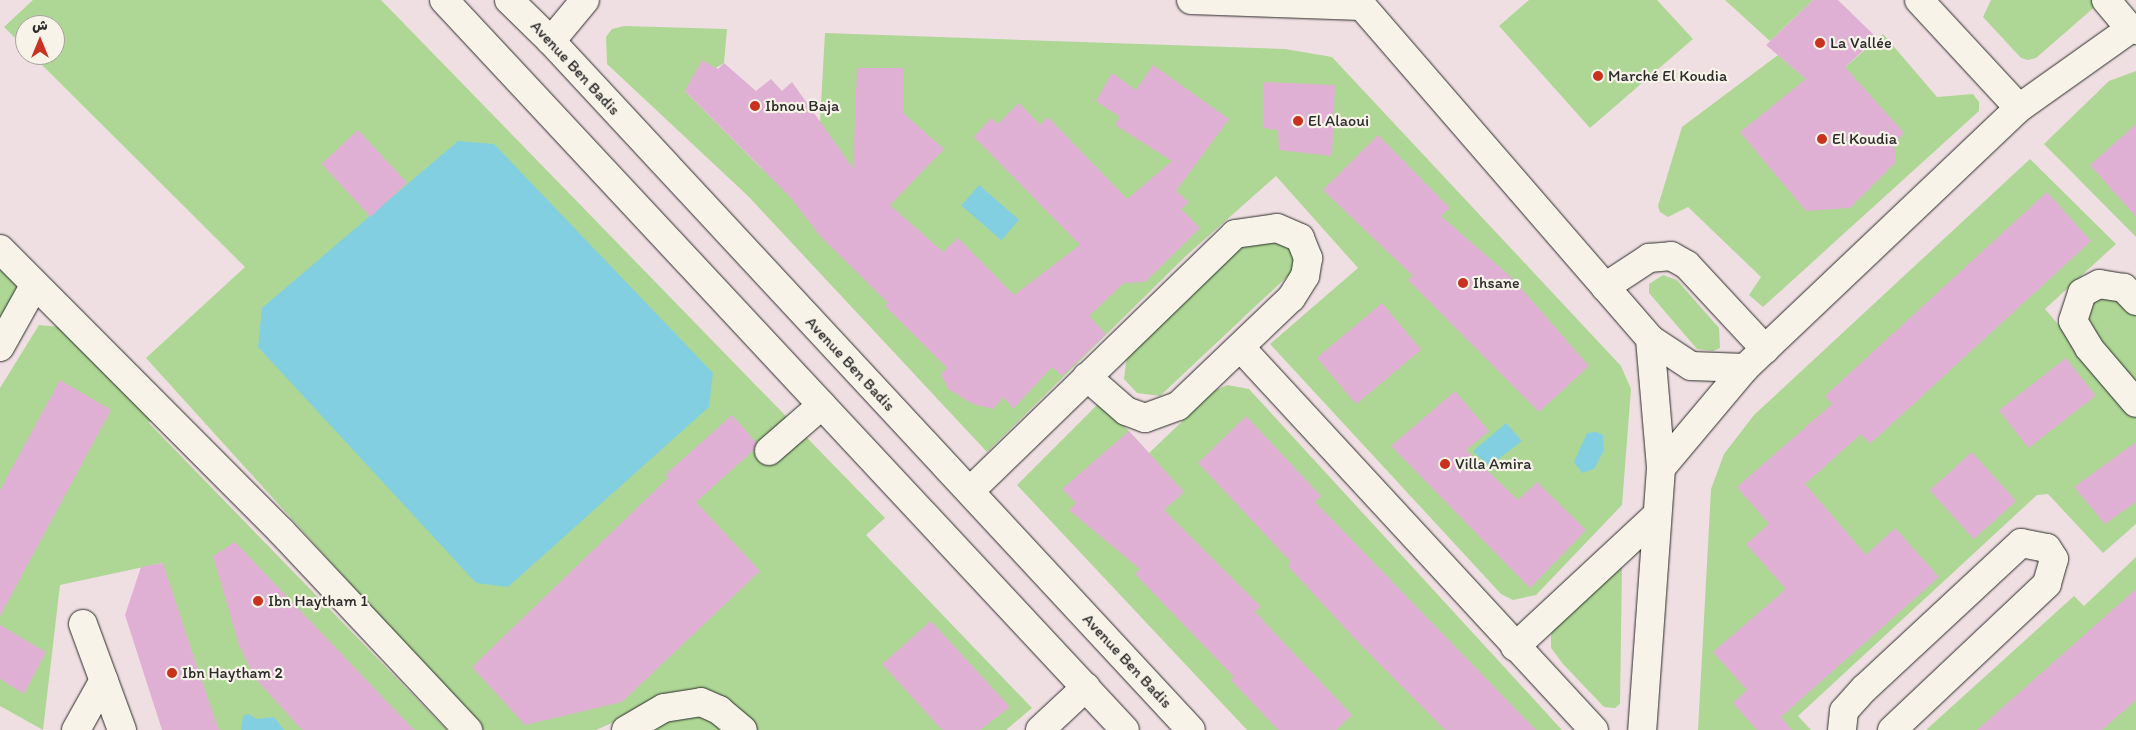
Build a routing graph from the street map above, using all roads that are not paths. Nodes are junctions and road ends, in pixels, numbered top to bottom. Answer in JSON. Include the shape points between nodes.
{"nodes":[{"id":1,"x":444,"y":0,"type":"edge"},
{"id":2,"x":509,"y":0,"type":"edge"},
{"id":3,"x":585,"y":0,"type":"edge"},
{"id":4,"x":1192,"y":0,"type":"edge"},
{"id":5,"x":1919,"y":0,"type":"edge"},
{"id":6,"x":2106,"y":0,"type":"edge"},
{"id":7,"x":1365,"y":3,"type":"edge"},
{"id":8,"x":2133,"y":29,"type":"edge"},
{"id":9,"x":551,"y":41,"type":"junction"},
{"id":10,"x":2019,"y":108,"type":"junction"},
{"id":11,"x":0,"y":249,"type":"edge"},
{"id":12,"x":34,"y":286,"type":"junction"},
{"id":13,"x":1605,"y":287,"type":"junction"},
{"id":14,"x":2136,"y":301,"type":"edge"},
{"id":15,"x":1650,"y":339,"type":"junction"},
{"id":16,"x":0,"y":347,"type":"edge"},
{"id":17,"x":1240,"y":348,"type":"junction"},
{"id":18,"x":1765,"y":349,"type":"junction"},
{"id":19,"x":1745,"y":368,"type":"junction"},
{"id":20,"x":1087,"y":378,"type":"junction"},
{"id":21,"x":2136,"y":403,"type":"edge"},
{"id":22,"x":822,"y":405,"type":"junction"},
{"id":23,"x":769,"y":451,"type":"dead end"},
{"id":24,"x":1662,"y":468,"type":"junction"},
{"id":25,"x":970,"y":491,"type":"junction"},
{"id":26,"x":1656,"y":516,"type":"junction"},
{"id":27,"x":83,"y":624,"type":"dead end"},
{"id":28,"x":1515,"y":647,"type":"junction"},
{"id":29,"x":104,"y":680,"type":"junction"},
{"id":30,"x":1086,"y":687,"type":"junction"},
{"id":31,"x":76,"y":730,"type":"edge"},
{"id":32,"x":122,"y":730,"type":"edge"},
{"id":33,"x":468,"y":730,"type":"edge"},
{"id":34,"x":626,"y":730,"type":"edge"},
{"id":35,"x":743,"y":730,"type":"edge"},
{"id":36,"x":1040,"y":730,"type":"edge"},
{"id":37,"x":1125,"y":730,"type":"edge"},
{"id":38,"x":1191,"y":730,"type":"edge"},
{"id":39,"x":1594,"y":730,"type":"edge"},
{"id":40,"x":1642,"y":730,"type":"edge"},
{"id":41,"x":1842,"y":730,"type":"edge"},
{"id":42,"x":1892,"y":730,"type":"edge"}],
"edges":[{"from":1,"to":22,"type":"street"},
{"from":2,"to":9,"type":"street","name":"Avenue Ben Badis"},
{"from":3,"to":9,"type":"street"},
{"from":4,"to":7,"type":"street"},
{"from":5,"to":10,"type":"street"},
{"from":6,"to":8,"type":"street"},
{"from":7,"to":13,"type":"street"},
{"from":8,"to":10,"type":"street"},
{"from":9,"to":25,"type":"street","name":"Avenue Ben Badis"},
{"from":10,"to":18,"type":"street"},
{"from":11,"to":12,"type":"street"},
{"from":12,"to":16,"type":"street"},
{"from":12,"to":33,"type":"street","via":[[282,532]]},
{"from":13,"to":15,"type":"street"},
{"from":13,"to":18,"type":"street","via":[[1649,258],[1671,256],[1687,265]]},
{"from":14,"to":21,"type":"street","via":[[2124,288],[2099,284],[2082,293],[2073,321],[2089,348]]},
{"from":15,"to":19,"type":"street","via":[[1691,366]]},
{"from":15,"to":24,"type":"street"},
{"from":17,"to":20,"type":"street","via":[[1178,406],[1145,418],[1126,411]]},
{"from":17,"to":20,"type":"street","via":[[1290,298],[1305,276],[1308,258],[1300,238],[1277,228],[1235,234]]},
{"from":17,"to":28,"type":"street"},
{"from":18,"to":19,"type":"street"},
{"from":19,"to":24,"type":"street"},
{"from":20,"to":25,"type":"street"},
{"from":22,"to":23,"type":"street"},
{"from":22,"to":30,"type":"street"},
{"from":24,"to":26,"type":"street"},
{"from":25,"to":38,"type":"street","name":"Avenue Ben Badis"},
{"from":26,"to":28,"type":"street"},
{"from":26,"to":40,"type":"street"},
{"from":27,"to":29,"type":"street"},
{"from":28,"to":39,"type":"street"},
{"from":29,"to":31,"type":"street"},
{"from":29,"to":32,"type":"street"},
{"from":30,"to":36,"type":"street"},
{"from":30,"to":37,"type":"street"},
{"from":34,"to":35,"type":"street","via":[[664,708],[701,702],[719,710]]},
{"from":41,"to":42,"type":"street","via":[[1844,711],[1865,688],[2021,543],[2047,548],[2054,559],[2047,584]]}]}
